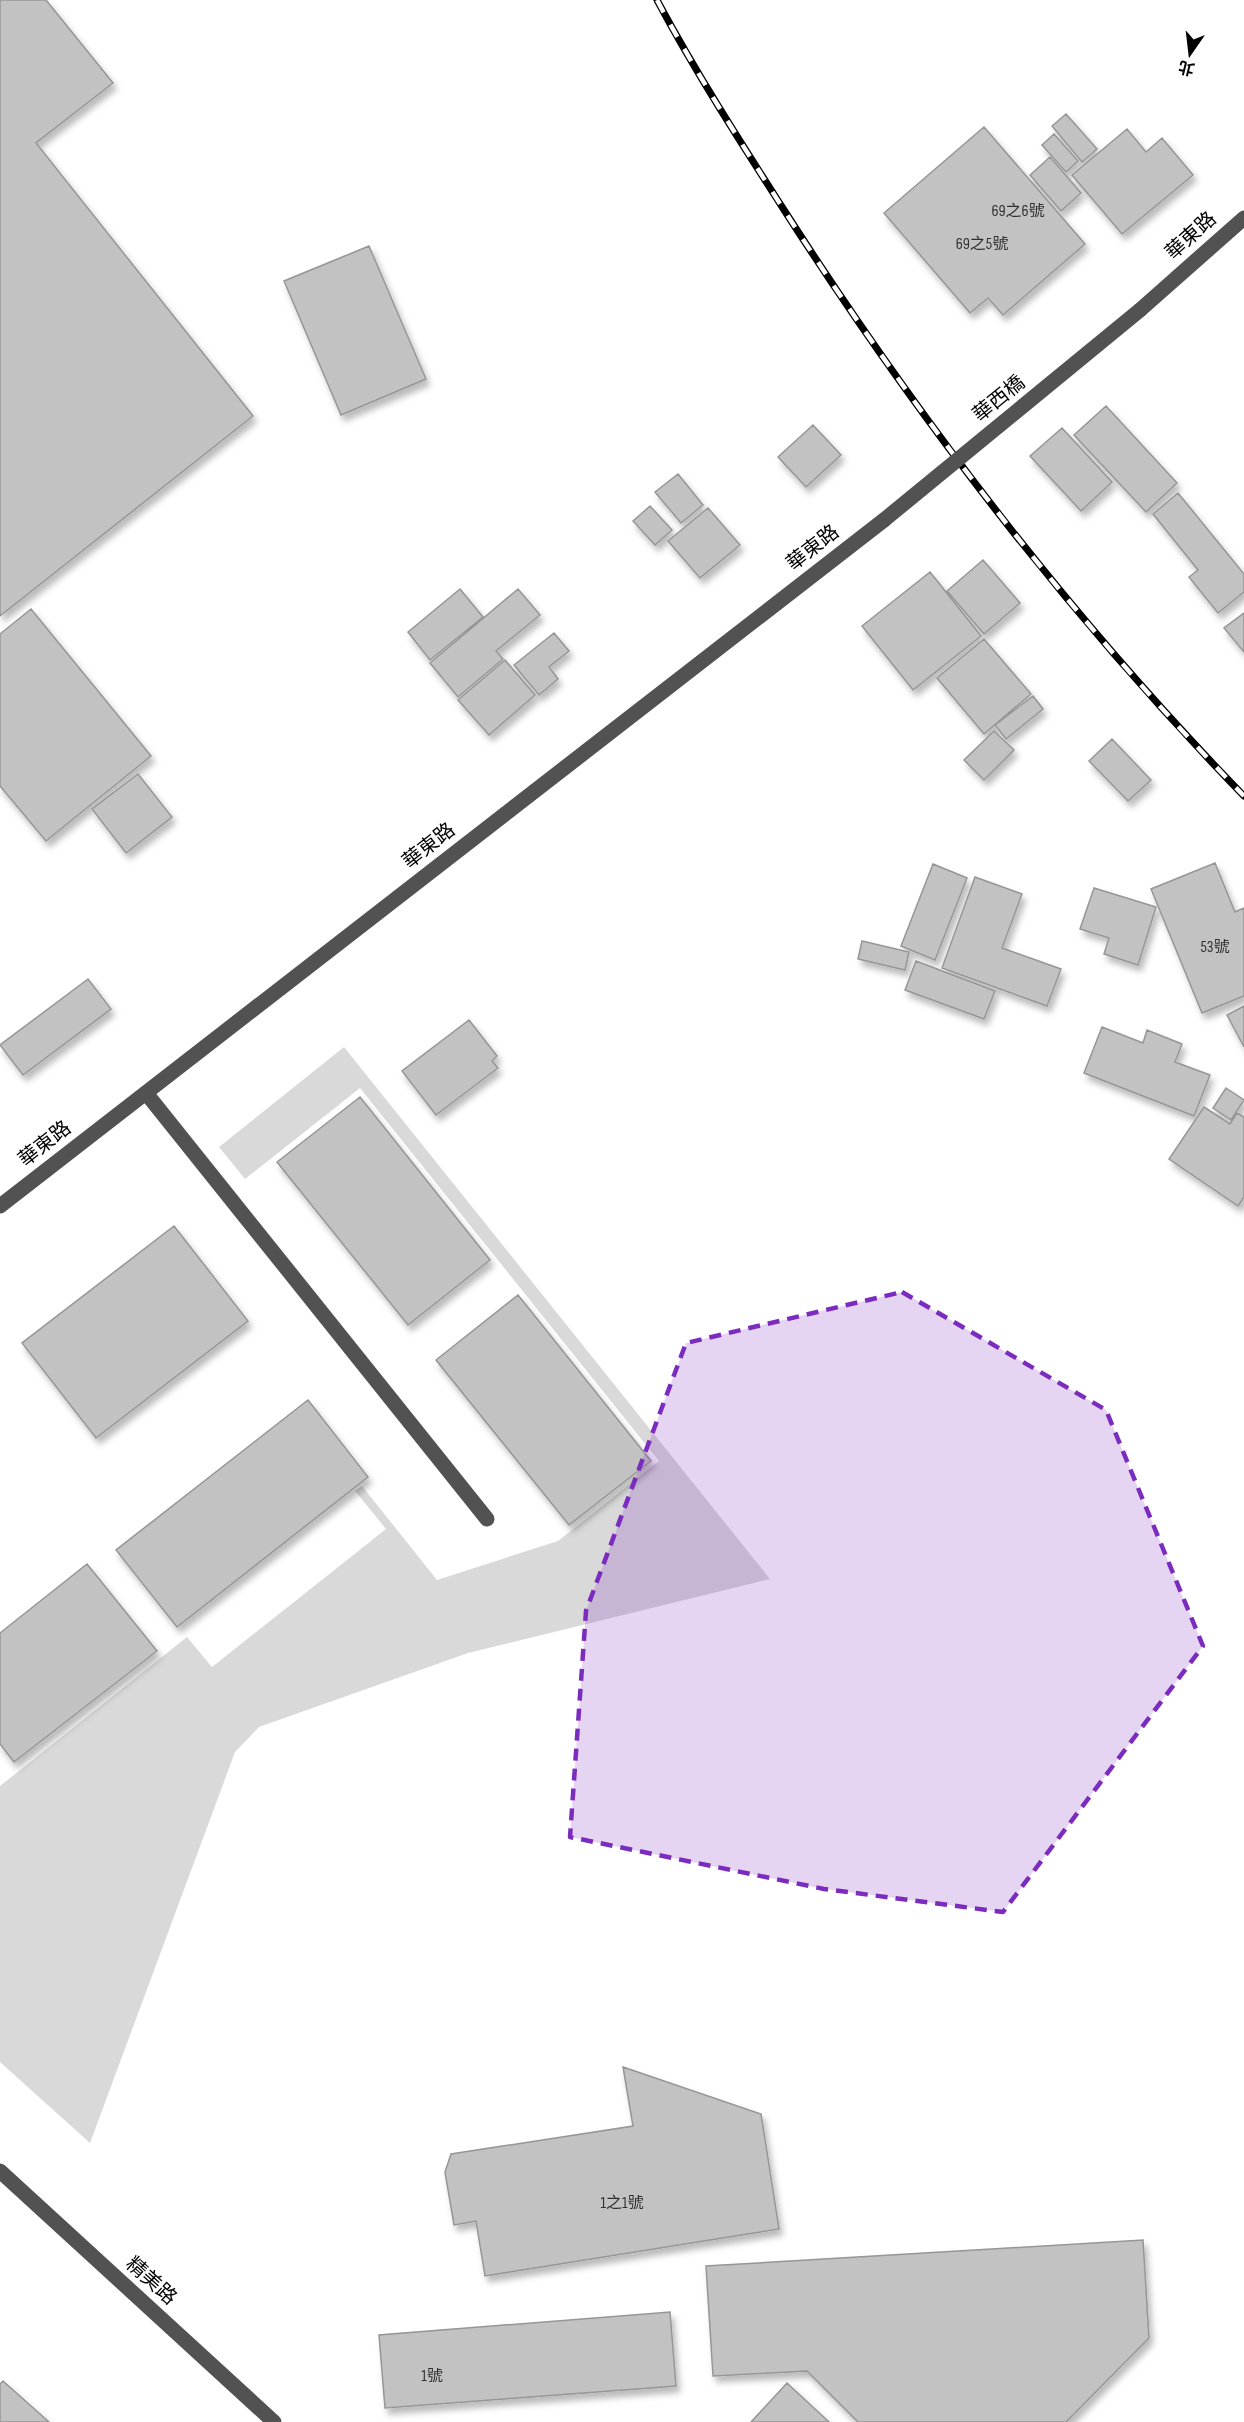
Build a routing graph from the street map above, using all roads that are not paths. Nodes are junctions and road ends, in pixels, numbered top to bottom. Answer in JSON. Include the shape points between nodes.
{"nodes":[{"id":1,"x":1244,"y":218,"type":"edge"},
{"id":2,"x":1140,"y":310,"type":"joint"},
{"id":3,"x":885,"y":520,"type":"joint"},
{"id":4,"x":146,"y":1093,"type":"junction"},
{"id":5,"x":0,"y":1206,"type":"edge"},
{"id":6,"x":487,"y":1519,"type":"dead end"},
{"id":7,"x":0,"y":2171,"type":"edge"},
{"id":8,"x":274,"y":2422,"type":"edge"}],
"edges":[{"from":1,"to":2,"type":"street","name":"華東路"},
{"from":2,"to":3,"type":"street","name":"華西橋","bridge":true},
{"from":3,"to":4,"type":"street","name":"華東路"},
{"from":4,"to":5,"type":"street","name":"華東路"},
{"from":4,"to":6,"type":"street"},
{"from":7,"to":8,"type":"street","name":"精美路"}]}
